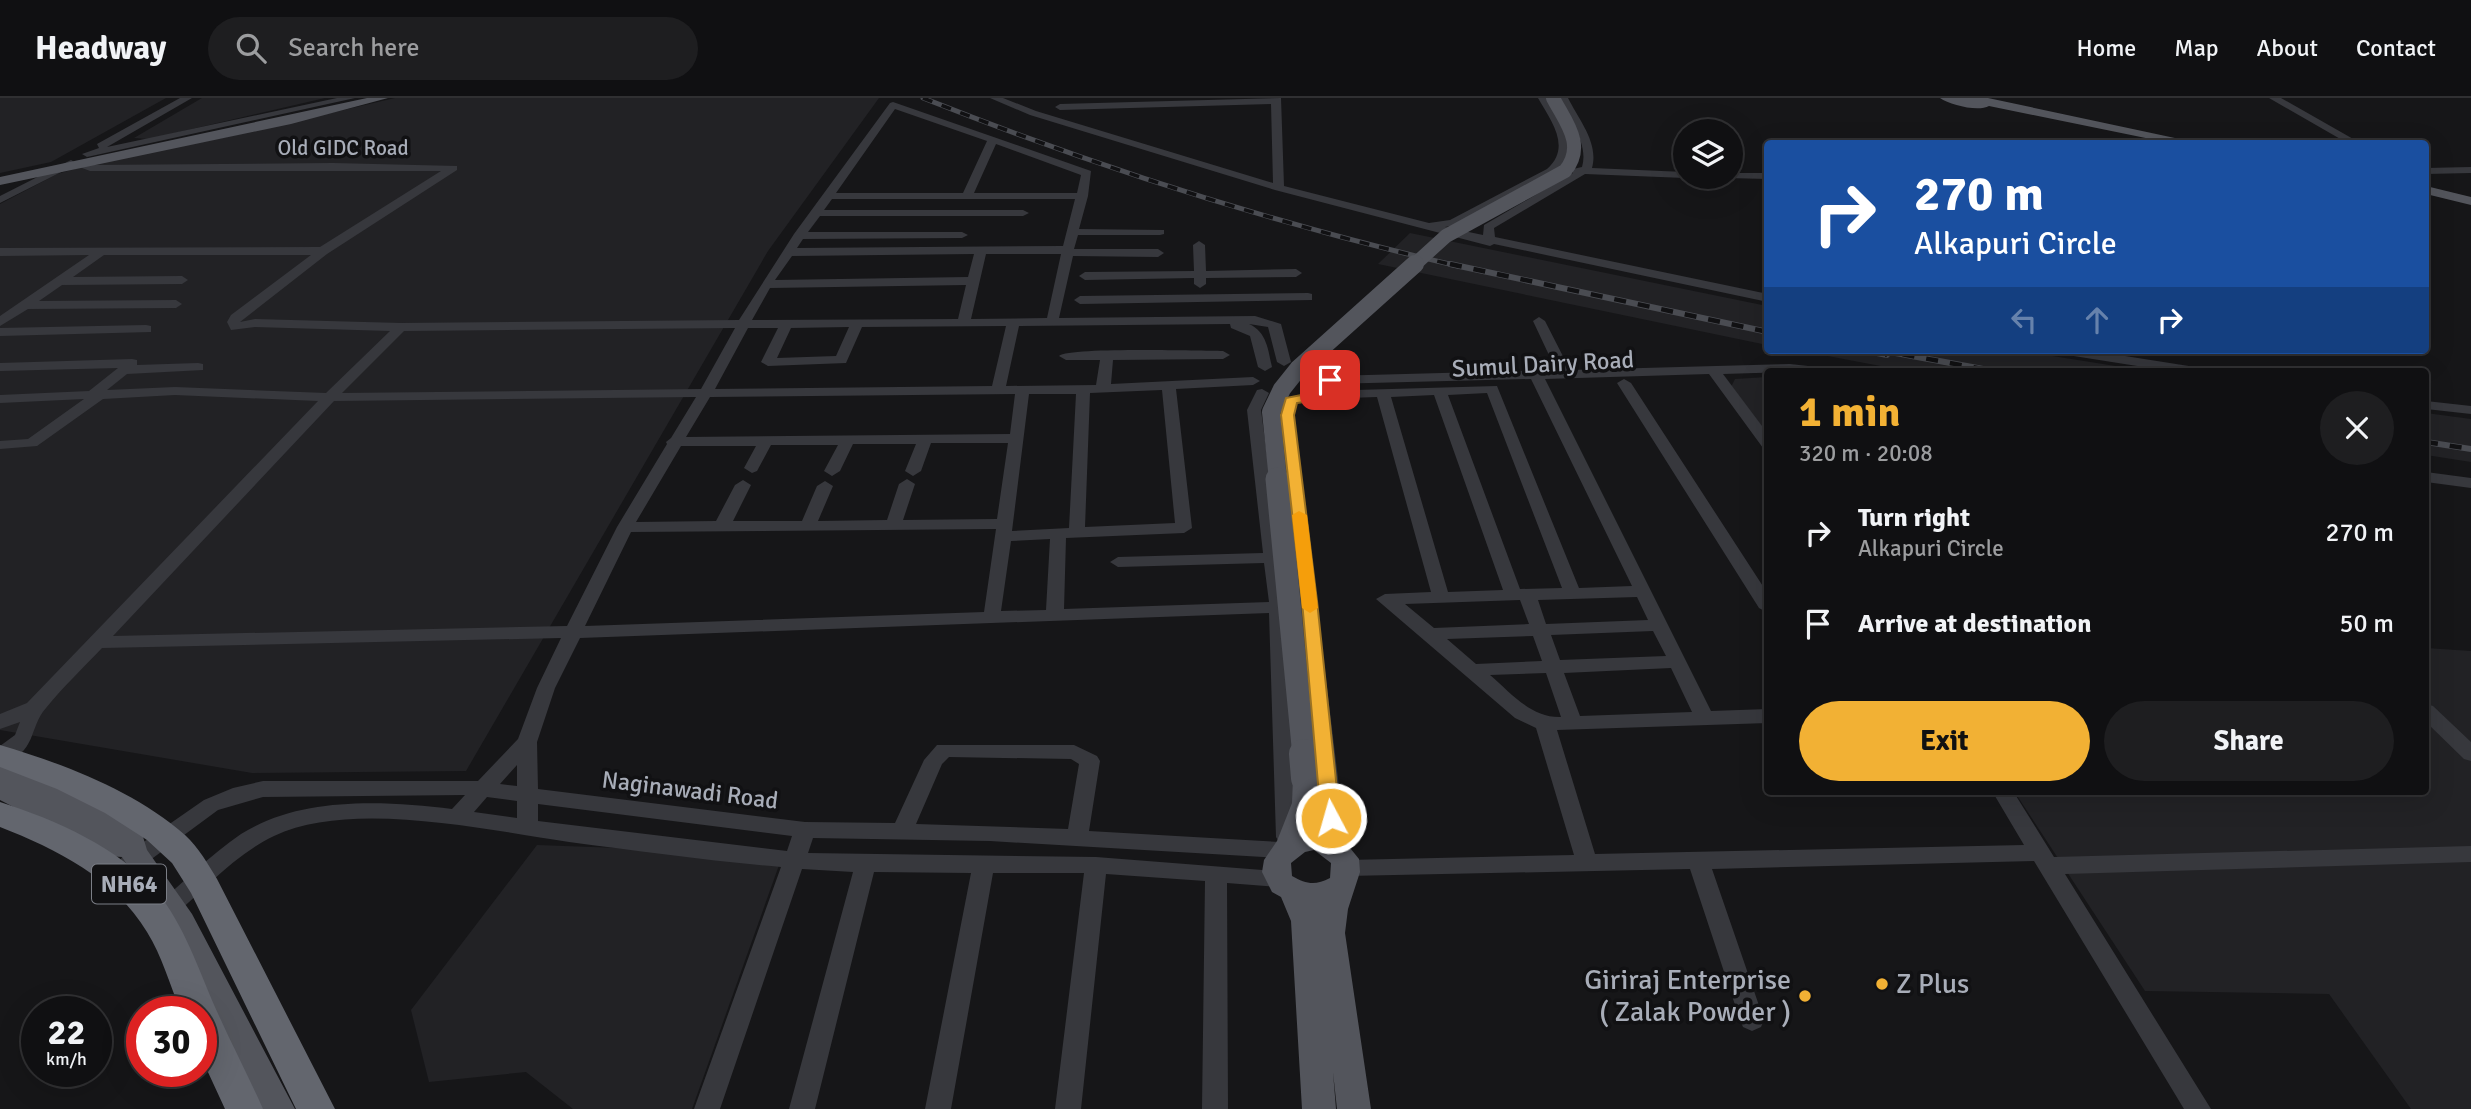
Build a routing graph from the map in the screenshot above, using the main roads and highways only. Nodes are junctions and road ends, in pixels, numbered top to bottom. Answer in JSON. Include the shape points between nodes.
{"nodes":[{"id":1,"x":365,"y":98,"type":"edge"},
{"id":2,"x":382,"y":98,"type":"edge"},
{"id":3,"x":1552,"y":98,"type":"edge"},
{"id":4,"x":1946,"y":98,"type":"edge"},
{"id":5,"x":1970,"y":98,"type":"edge"},
{"id":6,"x":180,"y":140,"type":"junction"},
{"id":7,"x":2151,"y":140,"type":"edge"},
{"id":8,"x":2177,"y":140,"type":"edge"},
{"id":9,"x":0,"y":179,"type":"edge"},
{"id":10,"x":2429,"y":182,"type":"edge"},
{"id":11,"x":2471,"y":194,"type":"edge"},
{"id":12,"x":2471,"y":201,"type":"edge"},
{"id":13,"x":0,"y":760,"type":"edge"},
{"id":14,"x":1307,"y":778,"type":"junction"},
{"id":15,"x":0,"y":788,"type":"edge"},
{"id":16,"x":0,"y":814,"type":"edge"},
{"id":17,"x":163,"y":837,"type":"joint"},
{"id":18,"x":130,"y":861,"type":"junction"},
{"id":19,"x":1286,"y":862,"type":"junction"},
{"id":20,"x":1340,"y":863,"type":"junction"},
{"id":21,"x":200,"y":882,"type":"joint"},
{"id":22,"x":164,"y":911,"type":"junction"},
{"id":23,"x":194,"y":996,"type":"edge"},
{"id":24,"x":217,"y":1051,"type":"edge"},
{"id":25,"x":244,"y":1109,"type":"edge"},
{"id":26,"x":278,"y":1109,"type":"edge"},
{"id":27,"x":316,"y":1109,"type":"edge"},
{"id":28,"x":1319,"y":1109,"type":"edge"},
{"id":29,"x":1354,"y":1109,"type":"edge"}],
"edges":[{"from":1,"to":6,"type":"main road"},
{"from":2,"to":6,"type":"main road"},
{"from":3,"to":14,"type":"main road","bridge":true,"via":[[1574,140],[1575,162],[1446,236],[1297,369],[1271,412]]},
{"from":4,"to":7,"type":"main road"},
{"from":5,"to":8,"type":"main road"},
{"from":6,"to":9,"type":"main road"},
{"from":10,"to":11,"type":"main road"},
{"from":10,"to":12,"type":"main road"},
{"from":13,"to":17,"type":"highway","number":"NH64","via":[[33,766],[124,810]]},
{"from":13,"to":18,"type":"main road","via":[[25,781],[131,837]]},
{"from":14,"to":19,"type":"main road","via":[[1305,803]]},
{"from":14,"to":20,"type":"main road"},
{"from":15,"to":18,"type":"main road","via":[[119,848]]},
{"from":16,"to":18,"type":"highway","number":"NH64","via":[[75,848]]},
{"from":17,"to":21,"type":"highway","number":"NH64","via":[[187,860]]},
{"from":18,"to":22,"type":"highway","number":"NH64","via":[[136,891]]},
{"from":19,"to":20,"type":"main road","via":[[1311,840]]},
{"from":19,"to":20,"type":"main road","via":[[1318,896]]},
{"from":19,"to":28,"type":"main road","via":[[1306,921]]},
{"from":20,"to":29,"type":"main road","via":[[1330,933]]},
{"from":21,"to":27,"type":"highway","number":"NH64"},
{"from":22,"to":23,"type":"highway","number":"NH64"},
{"from":22,"to":26,"type":"main road"},
{"from":24,"to":25,"type":"highway","number":"NH64"}]}
